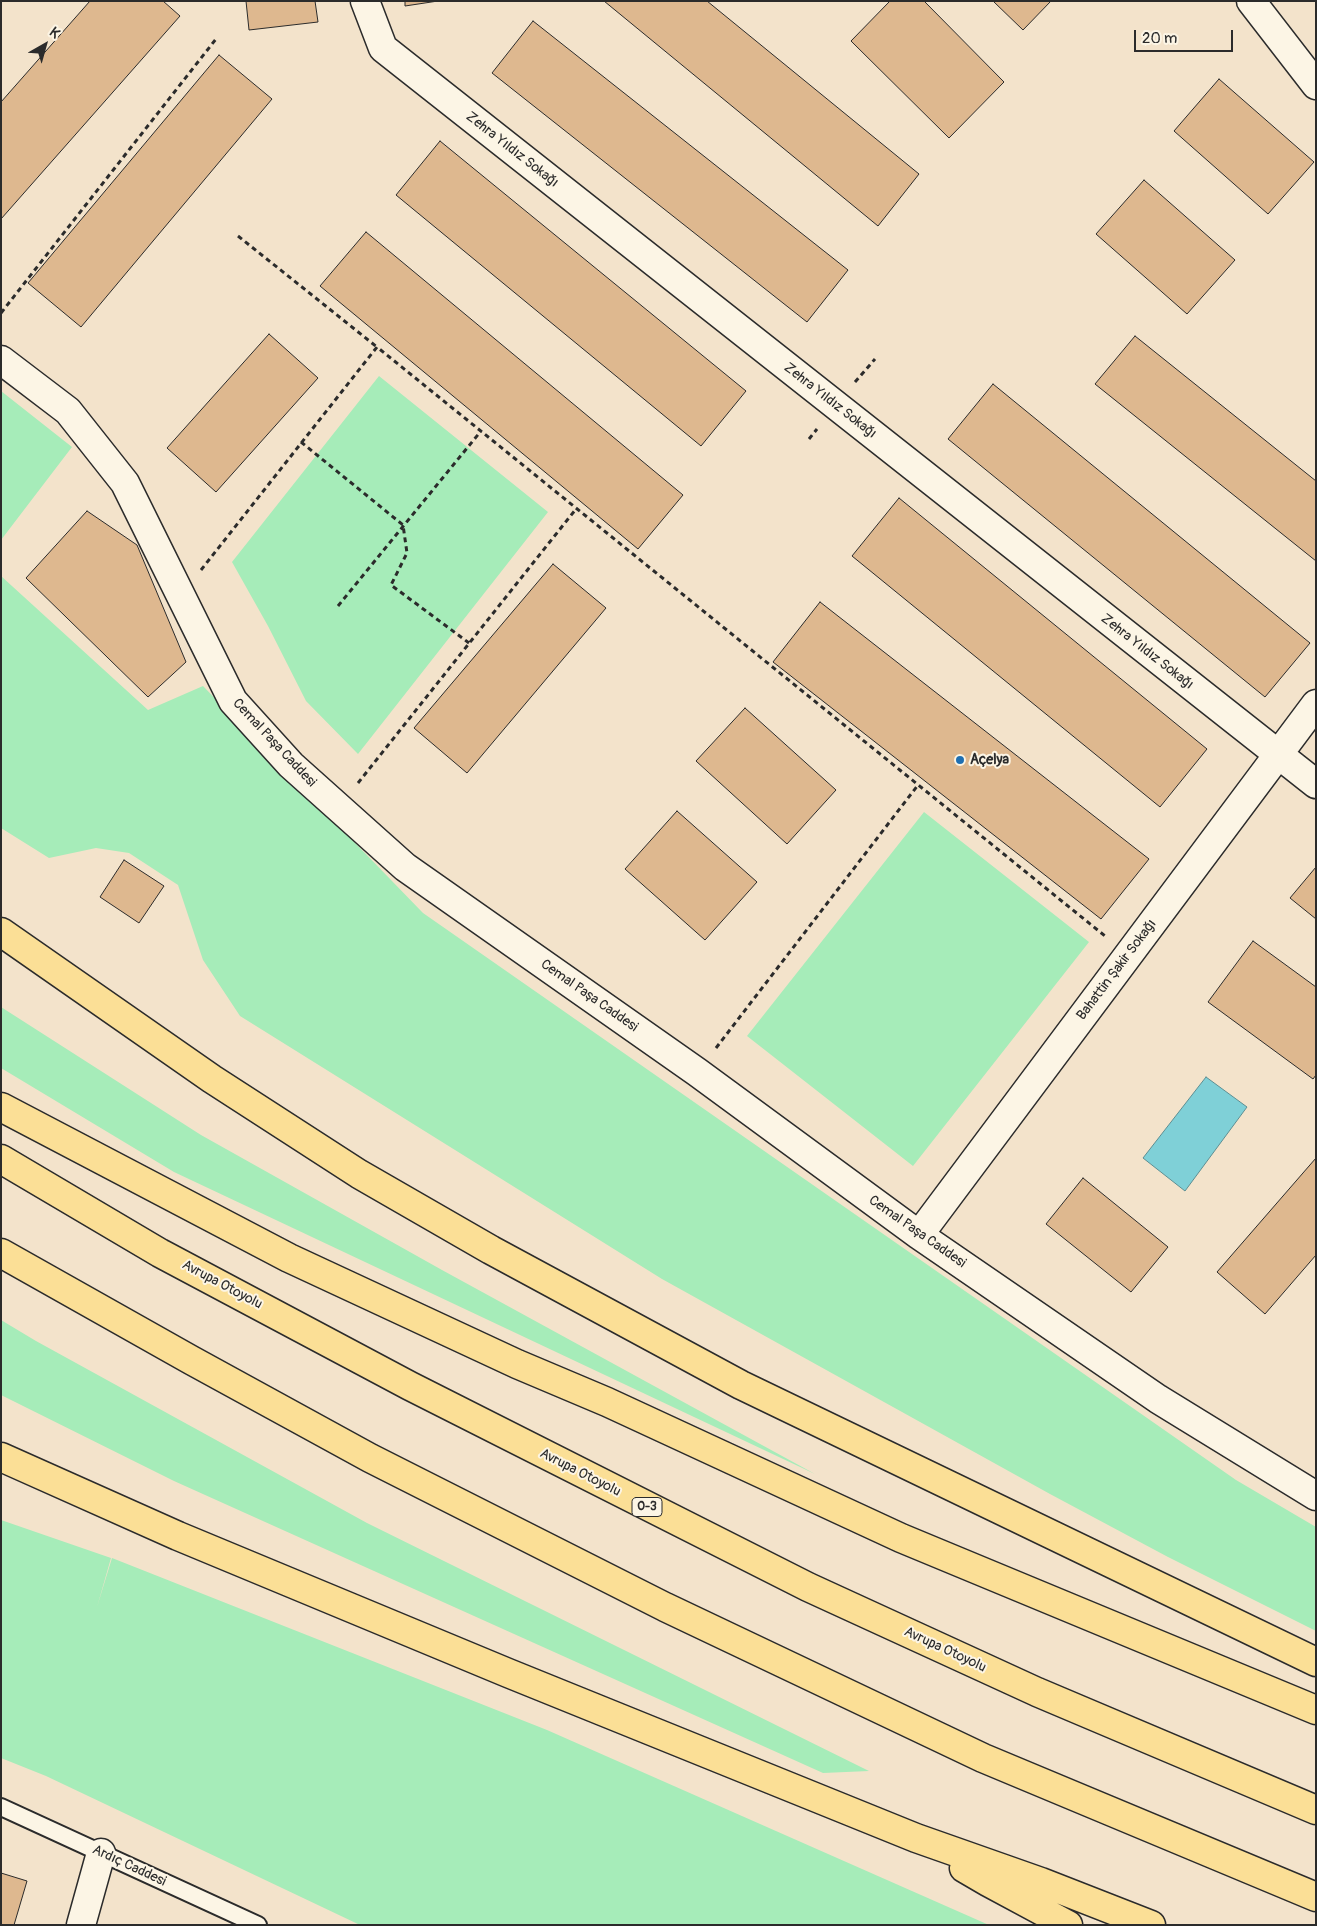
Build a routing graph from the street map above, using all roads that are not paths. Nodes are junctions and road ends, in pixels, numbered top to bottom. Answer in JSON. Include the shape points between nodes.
{"nodes":[{"id":1,"x":365,"y":1,"type":"edge"},
{"id":2,"x":1251,"y":1,"type":"edge"},
{"id":3,"x":1316,"y":86,"type":"edge"},
{"id":4,"x":1,"y":360,"type":"edge"},
{"id":5,"x":1316,"y":704,"type":"edge"},
{"id":6,"x":1278,"y":756,"type":"junction"},
{"id":7,"x":1316,"y":784,"type":"edge"},
{"id":8,"x":1,"y":932,"type":"edge"},
{"id":9,"x":1,"y":1107,"type":"edge"},
{"id":10,"x":1,"y":1159,"type":"edge"},
{"id":11,"x":919,"y":1234,"type":"junction"},
{"id":12,"x":1,"y":1253,"type":"edge"},
{"id":13,"x":1,"y":1449,"type":"edge"},
{"id":14,"x":1,"y":1458,"type":"edge"},
{"id":15,"x":47,"y":1479,"type":"junction"},
{"id":16,"x":1316,"y":1496,"type":"edge"},
{"id":17,"x":1316,"y":1662,"type":"edge"},
{"id":18,"x":1316,"y":1710,"type":"edge"},
{"id":19,"x":1,"y":1807,"type":"edge"},
{"id":20,"x":1316,"y":1810,"type":"edge"},
{"id":21,"x":916,"y":1838,"type":"junction"},
{"id":22,"x":101,"y":1853,"type":"junction"},
{"id":23,"x":1316,"y":1897,"type":"edge"},
{"id":24,"x":81,"y":1925,"type":"edge"},
{"id":25,"x":258,"y":1925,"type":"edge"},
{"id":26,"x":1068,"y":1925,"type":"edge"},
{"id":27,"x":1151,"y":1925,"type":"edge"}],
"edges":[{"from":1,"to":6,"type":"street","name":"Zehra Yıldız Sokağı","via":[[383,48]]},
{"from":2,"to":3,"type":"street"},
{"from":4,"to":11,"type":"street","name":"Cemal Paşa Caddesi","via":[[68,411],[125,482],[233,701],[291,765],[405,867],[697,1072]]},
{"from":5,"to":6,"type":"street","name":"Bahattin Şakir Sokağı"},
{"from":6,"to":7,"type":"street","name":"Zehra Yıldız Sokağı"},
{"from":6,"to":11,"type":"street","name":"Bahattin Şakir Sokağı"},
{"from":8,"to":17,"type":"highway","via":[[220,1085],[359,1174],[491,1250],[741,1385]]},
{"from":9,"to":18,"type":"highway","via":[[289,1258],[508,1360],[607,1402],[901,1538]]},
{"from":10,"to":20,"type":"highway","name":"Avrupa Otoyolu","number":"O-3","via":[[160,1253],[410,1386],[808,1587],[1037,1692]]},
{"from":11,"to":16,"type":"street","name":"Cemal Paşa Caddesi","via":[[1158,1399]]},
{"from":12,"to":23,"type":"highway","via":[[370,1458],[665,1607],[983,1758]]},
{"from":13,"to":15,"type":"highway"},
{"from":14,"to":15,"type":"highway"},
{"from":15,"to":21,"type":"highway","via":[[498,1669]]},
{"from":19,"to":22,"type":"lane","name":"Ardıç Caddesi"},
{"from":21,"to":26,"type":"highway"},
{"from":21,"to":27,"type":"highway"},
{"from":22,"to":24,"type":"street"},
{"from":22,"to":25,"type":"lane","name":"Ardıç Caddesi"}]}
